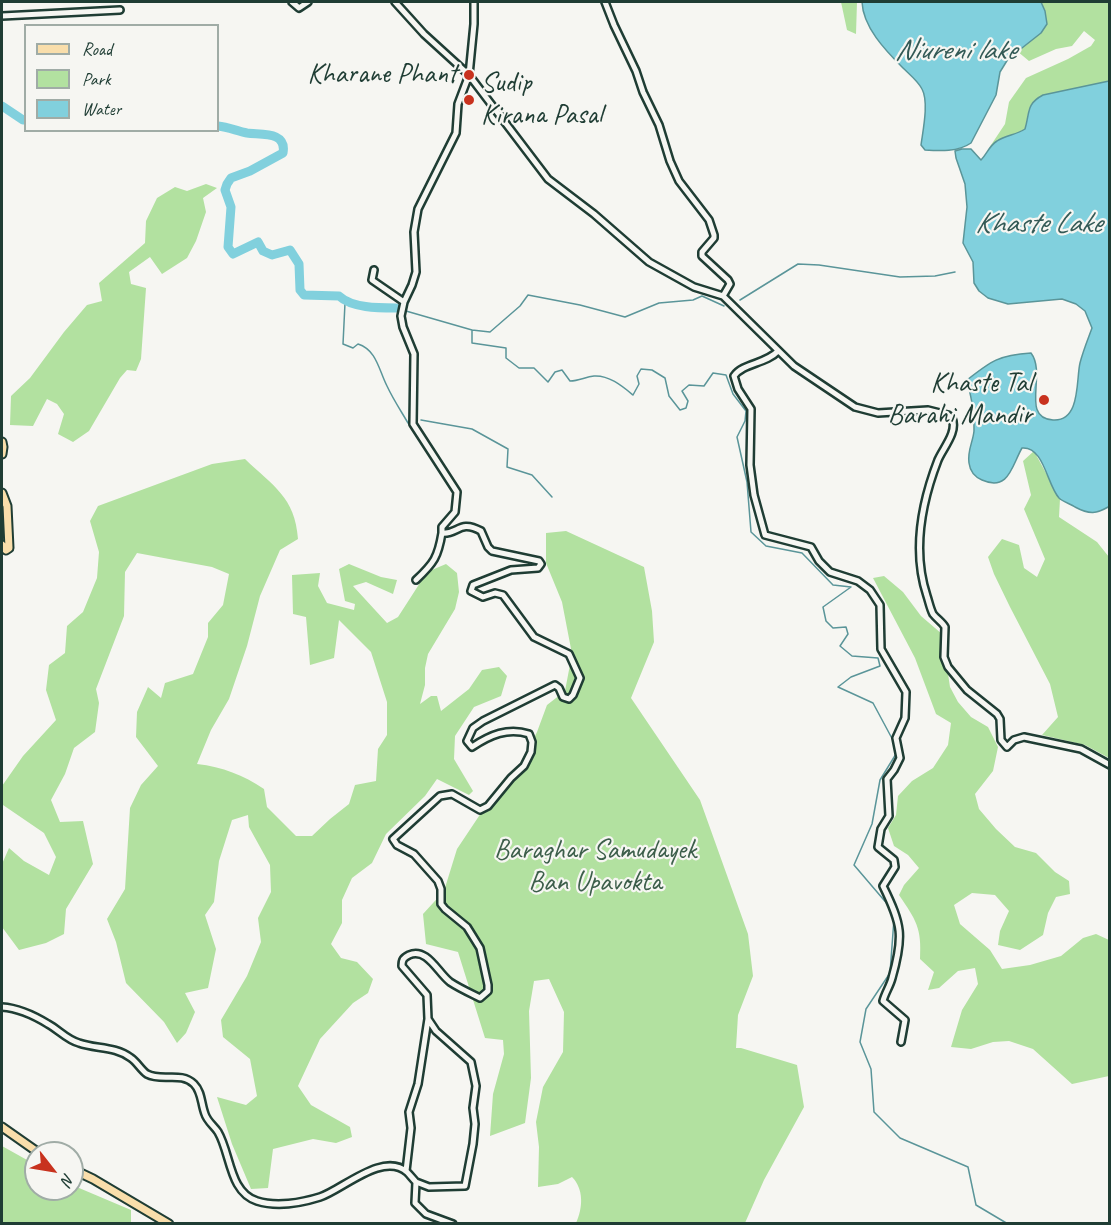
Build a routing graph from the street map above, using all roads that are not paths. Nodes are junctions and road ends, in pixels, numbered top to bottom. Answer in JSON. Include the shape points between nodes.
{"nodes":[{"id":1,"x":292,"y":2,"type":"edge"},
{"id":2,"x":308,"y":2,"type":"edge"},
{"id":3,"x":395,"y":2,"type":"edge"},
{"id":4,"x":474,"y":2,"type":"edge"},
{"id":5,"x":605,"y":2,"type":"edge"},
{"id":6,"x":120,"y":10,"type":"dead end"},
{"id":7,"x":2,"y":16,"type":"edge"},
{"id":8,"x":469,"y":75,"type":"junction"},
{"id":9,"x":374,"y":270,"type":"dead end"},
{"id":10,"x":723,"y":296,"type":"junction"},
{"id":11,"x":404,"y":302,"type":"junction"},
{"id":12,"x":778,"y":351,"type":"junction"},
{"id":13,"x":2,"y":442,"type":"edge"},
{"id":14,"x":2,"y":454,"type":"edge"},
{"id":15,"x":2,"y":493,"type":"edge"},
{"id":16,"x":442,"y":533,"type":"junction"},
{"id":17,"x":2,"y":545,"type":"edge"},
{"id":18,"x":416,"y":580,"type":"dead end"},
{"id":19,"x":1110,"y":765,"type":"edge"},
{"id":20,"x":2,"y":1007,"type":"edge"},
{"id":21,"x":428,"y":1019,"type":"junction"},
{"id":22,"x":901,"y":1042,"type":"dead end"},
{"id":23,"x":2,"y":1127,"type":"edge"},
{"id":24,"x":24,"y":1142,"type":"edge"},
{"id":25,"x":406,"y":1171,"type":"junction"},
{"id":26,"x":84,"y":1175,"type":"edge"},
{"id":27,"x":416,"y":1182,"type":"junction"},
{"id":28,"x":169,"y":1224,"type":"edge"},
{"id":29,"x":453,"y":1224,"type":"edge"}],
"edges":[{"from":1,"to":2,"type":"street","via":[[299,8]]},
{"from":3,"to":8,"type":"street"},
{"from":4,"to":8,"type":"street"},
{"from":5,"to":10,"type":"street","via":[[659,124],[679,181],[709,220],[714,238],[702,256],[728,280],[730,284]]},
{"from":6,"to":7,"type":"street"},
{"from":8,"to":10,"type":"street","via":[[555,185],[656,267]]},
{"from":8,"to":11,"type":"street","via":[[458,104],[451,147],[418,209],[414,232],[416,272]]},
{"from":9,"to":11,"type":"street","via":[[372,279]]},
{"from":10,"to":12,"type":"street"},
{"from":11,"to":16,"type":"street","via":[[401,316],[414,358],[413,424],[457,492],[455,512],[442,527]]},
{"from":12,"to":19,"type":"street","via":[[794,366],[862,410],[928,410],[952,418],[953,429],[925,500],[919,541],[931,608],[945,627],[945,662],[967,690],[997,714],[1000,740],[1007,747],[1024,737],[1081,749]]},
{"from":12,"to":22,"type":"street","via":[[734,376],[751,409],[750,465],[765,535],[811,547],[830,572],[858,581],[870,590],[880,605],[881,649],[906,692],[905,718],[896,738],[900,758],[887,779],[889,816],[878,847],[894,860],[895,867],[883,886],[897,916],[901,941],[883,1001],[905,1020]]},
{"from":13,"to":14,"type":"main road"},
{"from":15,"to":17,"type":"main road","via":[[7,506],[9,548],[6,550]]},
{"from":16,"to":18,"type":"street","via":[[435,559]]},
{"from":16,"to":21,"type":"street","via":[[473,526],[481,531],[492,551],[540,562],[538,568],[502,572],[473,585],[471,591],[483,597],[503,595],[534,637],[569,654],[580,678],[569,699],[555,685],[483,721],[469,734],[467,741],[472,747],[507,731],[528,734],[532,742],[524,766],[488,806],[480,810],[452,794],[440,796],[393,839],[414,854],[438,881],[441,904],[467,927],[480,948],[488,985],[488,991],[480,998],[451,983],[423,955],[405,957],[402,966],[427,996]]},
{"from":20,"to":25,"type":"street","via":[[50,1025],[79,1043],[105,1046],[130,1057],[146,1073],[193,1082],[206,1117],[219,1133],[240,1189],[254,1200],[273,1204],[298,1202],[321,1197],[372,1170],[390,1167]]},
{"from":21,"to":25,"type":"street","via":[[418,1084],[409,1112]]},
{"from":21,"to":27,"type":"street","via":[[471,1062],[476,1086],[473,1144],[465,1186],[429,1187]]},
{"from":23,"to":24,"type":"main road"},
{"from":25,"to":27,"type":"street"},
{"from":26,"to":28,"type":"main road"},
{"from":27,"to":29,"type":"street","via":[[415,1203],[420,1209]]}]}
